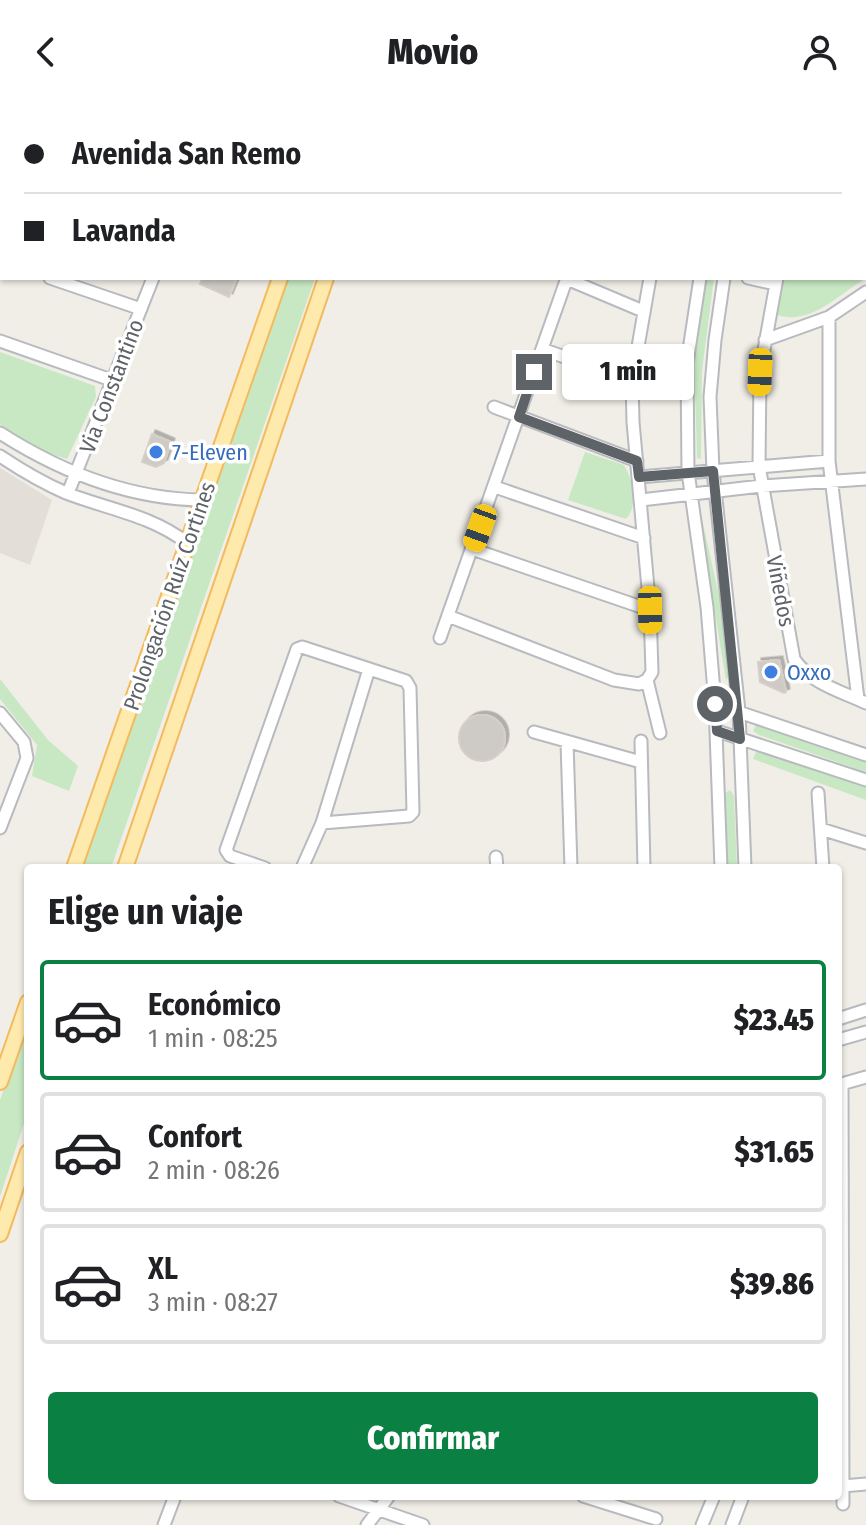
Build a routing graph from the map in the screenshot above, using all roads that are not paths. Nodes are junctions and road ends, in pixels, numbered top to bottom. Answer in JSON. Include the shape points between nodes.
{"nodes":[{"id":1,"x":56,"y":280,"type":"edge"},
{"id":2,"x":152,"y":280,"type":"edge"},
{"id":3,"x":279,"y":280,"type":"edge"},
{"id":4,"x":325,"y":280,"type":"edge"},
{"id":5,"x":566,"y":280,"type":"edge"},
{"id":6,"x":572,"y":280,"type":"edge"},
{"id":7,"x":650,"y":280,"type":"edge"},
{"id":8,"x":700,"y":280,"type":"edge"},
{"id":9,"x":724,"y":280,"type":"edge"},
{"id":10,"x":776,"y":281,"type":"edge"},
{"id":11,"x":866,"y":292,"type":"edge"},
{"id":12,"x":141,"y":309,"type":"junction"},
{"id":13,"x":643,"y":311,"type":"junction"},
{"id":14,"x":829,"y":317,"type":"junction"},
{"id":15,"x":765,"y":340,"type":"junction"},
{"id":16,"x":0,"y":341,"type":"edge"},
{"id":17,"x":542,"y":349,"type":"junction"},
{"id":18,"x":114,"y":381,"type":"junction"},
{"id":19,"x":632,"y":381,"type":"junction"},
{"id":20,"x":494,"y":407,"type":"dead end"},
{"id":21,"x":519,"y":417,"type":"junction"},
{"id":22,"x":0,"y":433,"type":"edge"},
{"id":23,"x":0,"y":456,"type":"edge"},
{"id":24,"x":637,"y":461,"type":"junction"},
{"id":25,"x":829,"y":461,"type":"junction"},
{"id":26,"x":759,"y":466,"type":"junction"},
{"id":27,"x":713,"y":471,"type":"junction"},
{"id":28,"x":688,"y":472,"type":"junction"},
{"id":29,"x":76,"y":473,"type":"junction"},
{"id":30,"x":639,"y":477,"type":"junction"},
{"id":31,"x":866,"y":479,"type":"edge"},
{"id":32,"x":830,"y":481,"type":"junction"},
{"id":33,"x":761,"y":486,"type":"junction"},
{"id":34,"x":495,"y":487,"type":"junction"},
{"id":35,"x":716,"y":492,"type":"junction"},
{"id":36,"x":68,"y":493,"type":"junction"},
{"id":37,"x":691,"y":494,"type":"junction"},
{"id":38,"x":202,"y":500,"type":"junction"},
{"id":39,"x":641,"y":500,"type":"junction"},
{"id":40,"x":644,"y":538,"type":"junction"},
{"id":41,"x":187,"y":543,"type":"junction"},
{"id":42,"x":472,"y":549,"type":"junction"},
{"id":43,"x":650,"y":610,"type":"junction"},
{"id":44,"x":448,"y":616,"type":"junction"},
{"id":45,"x":440,"y":638,"type":"dead end"},
{"id":46,"x":369,"y":669,"type":"junction"},
{"id":47,"x":647,"y":680,"type":"junction"},
{"id":48,"x":862,"y":701,"type":"edge"},
{"id":49,"x":715,"y":704,"type":"junction"},
{"id":50,"x":739,"y":711,"type":"junction"},
{"id":51,"x":0,"y":713,"type":"edge"},
{"id":52,"x":717,"y":731,"type":"junction"},
{"id":53,"x":534,"y":732,"type":"dead end"},
{"id":54,"x":660,"y":733,"type":"dead end"},
{"id":55,"x":740,"y":739,"type":"junction"},
{"id":56,"x":641,"y":741,"type":"dead end"},
{"id":57,"x":567,"y":742,"type":"junction"},
{"id":58,"x":866,"y":755,"type":"edge"},
{"id":59,"x":641,"y":762,"type":"junction"},
{"id":60,"x":866,"y":780,"type":"edge"},
{"id":61,"x":818,"y":793,"type":"dead end"},
{"id":62,"x":322,"y":823,"type":"junction"},
{"id":63,"x":0,"y":828,"type":"edge"},
{"id":64,"x":821,"y":829,"type":"junction"},
{"id":65,"x":866,"y":843,"type":"edge"},
{"id":66,"x":75,"y":864,"type":"edge"},
{"id":67,"x":126,"y":864,"type":"edge"},
{"id":68,"x":255,"y":864,"type":"edge"},
{"id":69,"x":304,"y":864,"type":"edge"},
{"id":70,"x":571,"y":864,"type":"edge"},
{"id":71,"x":644,"y":864,"type":"edge"},
{"id":72,"x":721,"y":864,"type":"edge"},
{"id":73,"x":745,"y":864,"type":"edge"},
{"id":74,"x":823,"y":864,"type":"edge"},
{"id":75,"x":866,"y":1010,"type":"edge"},
{"id":76,"x":24,"y":1013,"type":"edge"},
{"id":77,"x":842,"y":1018,"type":"edge"},
{"id":78,"x":866,"y":1032,"type":"edge"},
{"id":79,"x":842,"y":1039,"type":"edge"},
{"id":80,"x":866,"y":1077,"type":"edge"},
{"id":81,"x":0,"y":1082,"type":"edge"},
{"id":82,"x":842,"y":1083,"type":"edge"},
{"id":83,"x":24,"y":1164,"type":"edge"},
{"id":84,"x":0,"y":1234,"type":"edge"},
{"id":85,"x":842,"y":1352,"type":"edge"},
{"id":86,"x":866,"y":1484,"type":"edge"},
{"id":87,"x":843,"y":1486,"type":"junction"},
{"id":88,"x":173,"y":1500,"type":"edge"},
{"id":89,"x":351,"y":1500,"type":"edge"},
{"id":90,"x":386,"y":1500,"type":"edge"},
{"id":91,"x":596,"y":1500,"type":"edge"},
{"id":92,"x":712,"y":1500,"type":"edge"},
{"id":93,"x":741,"y":1500,"type":"edge"},
{"id":94,"x":843,"y":1504,"type":"dead end"},
{"id":95,"x":380,"y":1510,"type":"junction"},
{"id":96,"x":656,"y":1519,"type":"dead end"},
{"id":97,"x":164,"y":1525,"type":"edge"},
{"id":98,"x":367,"y":1525,"type":"edge"},
{"id":99,"x":423,"y":1525,"type":"edge"},
{"id":100,"x":702,"y":1525,"type":"edge"},
{"id":101,"x":732,"y":1525,"type":"edge"}],
"edges":[{"from":1,"to":12,"type":"street"},
{"from":2,"to":12,"type":"street","name":"Via Constantino"},
{"from":3,"to":38,"type":"main road","name":"Prolongación Ruíz Cortines"},
{"from":4,"to":67,"type":"main road","name":"Prolongación Ruíz Cortines"},
{"from":5,"to":17,"type":"street"},
{"from":6,"to":13,"type":"street"},
{"from":7,"to":13,"type":"street"},
{"from":8,"to":28,"type":"street","via":[[687,363]]},
{"from":9,"to":27,"type":"street","via":[[710,397]]},
{"from":10,"to":15,"type":"street","name":"Viñedos"},
{"from":11,"to":14,"type":"street"},
{"from":12,"to":18,"type":"street","name":"Via Constantino"},
{"from":13,"to":19,"type":"street"},
{"from":14,"to":15,"type":"street"},
{"from":14,"to":25,"type":"street"},
{"from":15,"to":26,"type":"street","name":"Viñedos"},
{"from":16,"to":18,"type":"street"},
{"from":17,"to":19,"type":"street"},
{"from":17,"to":21,"type":"street"},
{"from":18,"to":29,"type":"street","name":"Via Constantino"},
{"from":19,"to":24,"type":"street"},
{"from":20,"to":21,"type":"street"},
{"from":21,"to":24,"type":"street"},
{"from":21,"to":34,"type":"street"},
{"from":22,"to":29,"type":"street"},
{"from":23,"to":36,"type":"street"},
{"from":24,"to":30,"type":"street"},
{"from":25,"to":26,"type":"street"},
{"from":25,"to":32,"type":"street"},
{"from":26,"to":27,"type":"street"},
{"from":26,"to":33,"type":"street","name":"Viñedos"},
{"from":27,"to":28,"type":"street"},
{"from":27,"to":35,"type":"street"},
{"from":28,"to":30,"type":"street"},
{"from":28,"to":37,"type":"street"},
{"from":29,"to":36,"type":"street","name":"Via Constantino"},
{"from":29,"to":38,"type":"street","via":[[155,497]]},
{"from":30,"to":39,"type":"street"},
{"from":31,"to":32,"type":"street"},
{"from":32,"to":33,"type":"street"},
{"from":32,"to":48,"type":"street"},
{"from":33,"to":35,"type":"street"},
{"from":33,"to":48,"type":"street","name":"Viñedos","via":[[794,659],[818,681]]},
{"from":34,"to":40,"type":"street"},
{"from":34,"to":42,"type":"street"},
{"from":35,"to":37,"type":"street"},
{"from":35,"to":50,"type":"street"},
{"from":36,"to":41,"type":"street","via":[[160,524]]},
{"from":37,"to":39,"type":"street"},
{"from":37,"to":49,"type":"street"},
{"from":38,"to":41,"type":"main road","name":"Prolongación Ruíz Cortines"},
{"from":39,"to":40,"type":"street"},
{"from":40,"to":43,"type":"street"},
{"from":41,"to":66,"type":"main road","name":"Prolongación Ruíz Cortines"},
{"from":42,"to":43,"type":"street"},
{"from":42,"to":44,"type":"street"},
{"from":43,"to":47,"type":"street","via":[[652,672]]},
{"from":44,"to":45,"type":"street"},
{"from":44,"to":47,"type":"street","via":[[614,680]]},
{"from":46,"to":62,"type":"street"},
{"from":46,"to":62,"type":"street","via":[[409,684],[413,812]]},
{"from":46,"to":68,"type":"street","via":[[305,647],[297,649],[227,853]]},
{"from":47,"to":54,"type":"street"},
{"from":49,"to":50,"type":"street"},
{"from":49,"to":52,"type":"street"},
{"from":50,"to":55,"type":"street"},
{"from":50,"to":58,"type":"street"},
{"from":51,"to":63,"type":"street","via":[[24,742],[27,758]]},
{"from":52,"to":55,"type":"street"},
{"from":52,"to":72,"type":"street"},
{"from":53,"to":57,"type":"street"},
{"from":55,"to":60,"type":"street"},
{"from":55,"to":73,"type":"street"},
{"from":56,"to":59,"type":"street"},
{"from":57,"to":59,"type":"street"},
{"from":57,"to":70,"type":"street"},
{"from":59,"to":71,"type":"street"},
{"from":61,"to":64,"type":"street"},
{"from":62,"to":69,"type":"street"},
{"from":64,"to":65,"type":"street"},
{"from":64,"to":74,"type":"street"},
{"from":75,"to":77,"type":"street"},
{"from":76,"to":81,"type":"main road"},
{"from":78,"to":79,"type":"street"},
{"from":80,"to":82,"type":"street"},
{"from":83,"to":84,"type":"main road"},
{"from":85,"to":87,"type":"street"},
{"from":86,"to":87,"type":"street"},
{"from":87,"to":94,"type":"street"},
{"from":88,"to":97,"type":"street"},
{"from":89,"to":95,"type":"street"},
{"from":90,"to":95,"type":"street"},
{"from":91,"to":96,"type":"street"},
{"from":92,"to":100,"type":"street"},
{"from":93,"to":101,"type":"street"},
{"from":95,"to":98,"type":"street"},
{"from":95,"to":99,"type":"street"}]}
